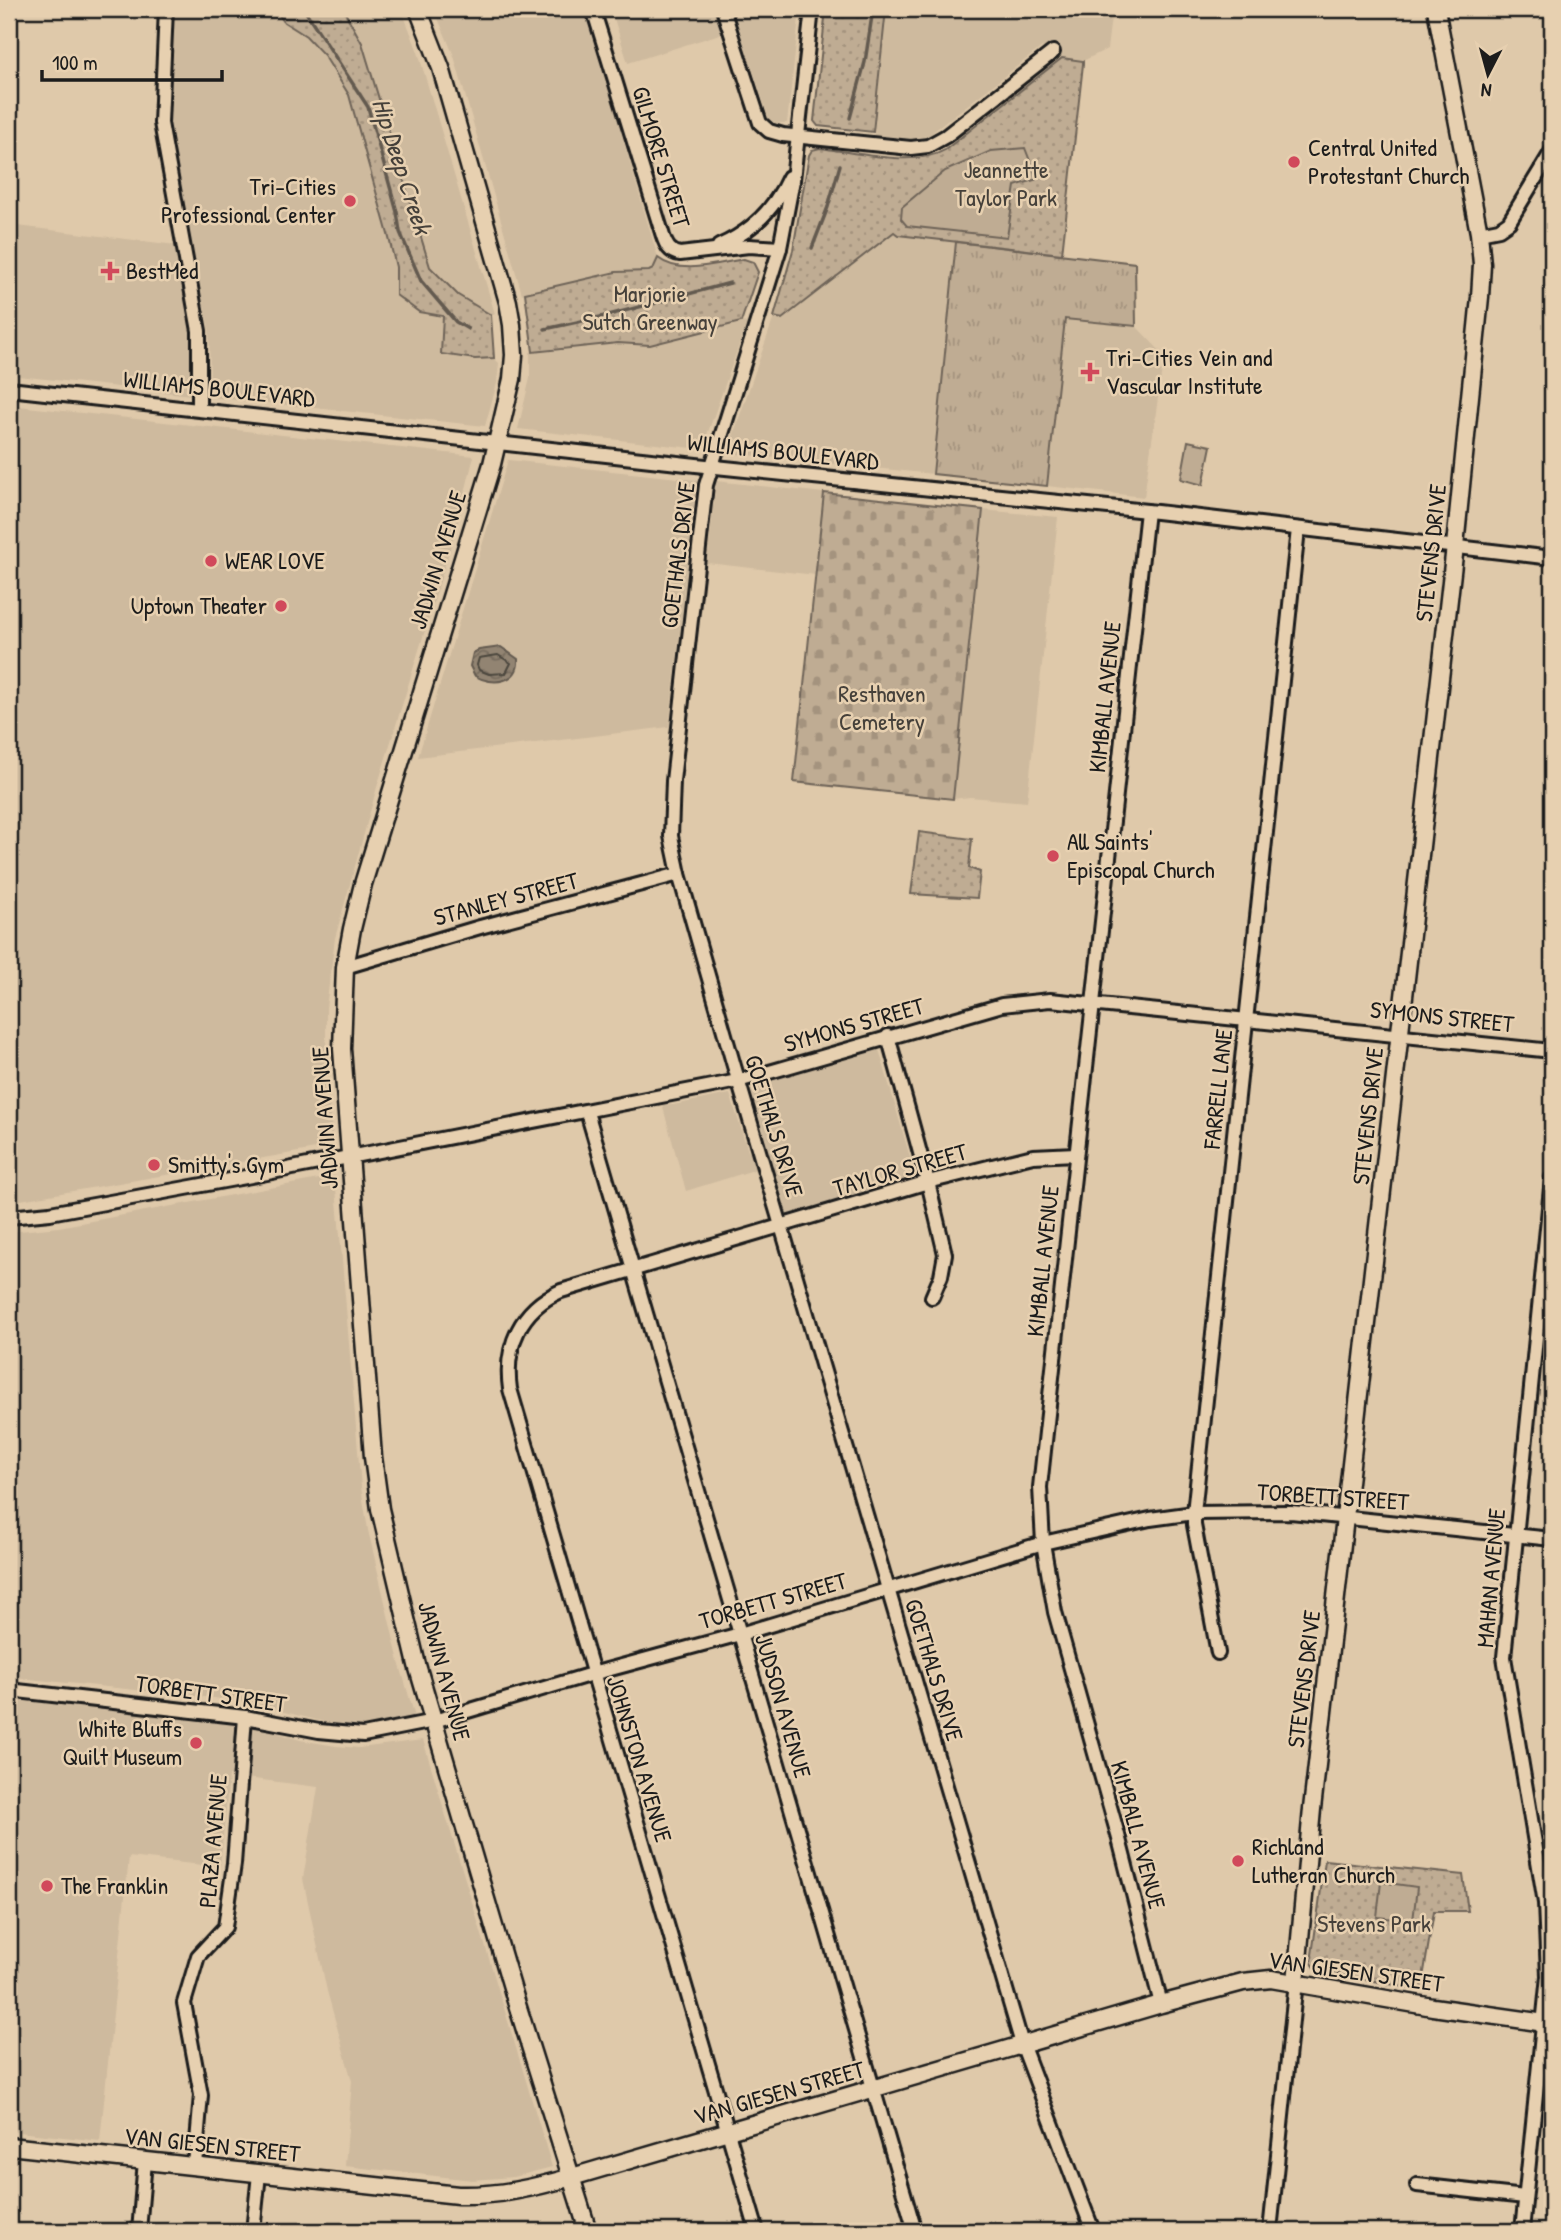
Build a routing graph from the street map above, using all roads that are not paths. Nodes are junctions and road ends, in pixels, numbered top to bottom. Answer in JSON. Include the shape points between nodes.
{"nodes":[{"id":1,"x":166,"y":9,"type":"edge"},
{"id":2,"x":418,"y":9,"type":"edge"},
{"id":3,"x":593,"y":9,"type":"edge"},
{"id":4,"x":723,"y":9,"type":"edge"},
{"id":5,"x":812,"y":9,"type":"edge"},
{"id":6,"x":1436,"y":9,"type":"edge"},
{"id":7,"x":1053,"y":52,"type":"dead end"},
{"id":8,"x":798,"y":136,"type":"junction"},
{"id":9,"x":796,"y":154,"type":"junction"},
{"id":10,"x":1550,"y":160,"type":"edge"},
{"id":11,"x":1479,"y":233,"type":"junction"},
{"id":12,"x":780,"y":248,"type":"junction"},
{"id":13,"x":706,"y":251,"type":"junction"},
{"id":14,"x":9,"y":388,"type":"edge"},
{"id":15,"x":199,"y":408,"type":"junction"},
{"id":16,"x":497,"y":441,"type":"junction"},
{"id":17,"x":710,"y":466,"type":"junction"},
{"id":18,"x":1147,"y":511,"type":"junction"},
{"id":19,"x":1298,"y":529,"type":"junction"},
{"id":20,"x":1455,"y":546,"type":"junction"},
{"id":21,"x":1552,"y":558,"type":"edge"},
{"id":22,"x":679,"y":874,"type":"junction"},
{"id":23,"x":345,"y":967,"type":"junction"},
{"id":24,"x":1093,"y":1003,"type":"junction"},
{"id":25,"x":1246,"y":1018,"type":"junction"},
{"id":26,"x":1400,"y":1034,"type":"junction"},
{"id":27,"x":888,"y":1036,"type":"junction"},
{"id":28,"x":1552,"y":1051,"type":"edge"},
{"id":29,"x":738,"y":1081,"type":"junction"},
{"id":30,"x":587,"y":1112,"type":"junction"},
{"id":31,"x":1076,"y":1154,"type":"junction"},
{"id":32,"x":350,"y":1157,"type":"junction"},
{"id":33,"x":1552,"y":1178,"type":"edge"},
{"id":34,"x":928,"y":1182,"type":"junction"},
{"id":35,"x":9,"y":1217,"type":"edge"},
{"id":36,"x":782,"y":1225,"type":"junction"},
{"id":37,"x":635,"y":1271,"type":"junction"},
{"id":38,"x":932,"y":1297,"type":"dead end"},
{"id":39,"x":539,"y":1303,"type":"joint"},
{"id":40,"x":1194,"y":1513,"type":"junction"},
{"id":41,"x":1347,"y":1517,"type":"junction"},
{"id":42,"x":1515,"y":1535,"type":"junction"},
{"id":43,"x":1552,"y":1539,"type":"edge"},
{"id":44,"x":1044,"y":1543,"type":"junction"},
{"id":45,"x":888,"y":1590,"type":"junction"},
{"id":46,"x":740,"y":1634,"type":"junction"},
{"id":47,"x":1218,"y":1653,"type":"dead end"},
{"id":48,"x":592,"y":1674,"type":"junction"},
{"id":49,"x":9,"y":1690,"type":"edge"},
{"id":50,"x":245,"y":1717,"type":"junction"},
{"id":51,"x":434,"y":1721,"type":"junction"},
{"id":52,"x":1296,"y":1982,"type":"junction"},
{"id":53,"x":1161,"y":2004,"type":"junction"},
{"id":54,"x":1547,"y":2023,"type":"edge"},
{"id":55,"x":1022,"y":2044,"type":"junction"},
{"id":56,"x":873,"y":2089,"type":"junction"},
{"id":57,"x":728,"y":2131,"type":"junction"},
{"id":58,"x":9,"y":2146,"type":"edge"},
{"id":59,"x":145,"y":2161,"type":"junction"},
{"id":60,"x":195,"y":2165,"type":"junction"},
{"id":61,"x":258,"y":2174,"type":"junction"},
{"id":62,"x":572,"y":2177,"type":"junction"},
{"id":63,"x":1417,"y":2185,"type":"dead end"},
{"id":64,"x":1525,"y":2197,"type":"junction"},
{"id":65,"x":139,"y":2231,"type":"edge"},
{"id":66,"x":253,"y":2231,"type":"edge"},
{"id":67,"x":588,"y":2231,"type":"edge"},
{"id":68,"x":757,"y":2231,"type":"edge"},
{"id":69,"x":915,"y":2231,"type":"edge"},
{"id":70,"x":1093,"y":2231,"type":"edge"},
{"id":71,"x":1270,"y":2231,"type":"edge"},
{"id":72,"x":1522,"y":2231,"type":"edge"}],
"edges":[{"from":1,"to":15,"type":"street","via":[[160,123],[199,331]]},
{"from":2,"to":16,"type":"main road","name":"JADWIN AVENUE","via":[[441,68],[512,325],[513,366]]},
{"from":3,"to":13,"type":"street","name":"GILMORE STREET","via":[[665,242],[677,254]]},
{"from":4,"to":8,"type":"street","via":[[760,123],[776,134]]},
{"from":5,"to":8,"type":"street","name":"GOETHALS DRIVE"},
{"from":6,"to":11,"type":"main road","name":"STEVENS DRIVE"},
{"from":7,"to":8,"type":"street","via":[[928,146]]},
{"from":8,"to":9,"type":"street","name":"GOETHALS DRIVE"},
{"from":9,"to":12,"type":"street","name":"GOETHALS DRIVE"},
{"from":9,"to":13,"type":"street","via":[[785,185],[766,214],[737,237]]},
{"from":10,"to":11,"type":"street","via":[[1509,222]]},
{"from":11,"to":20,"type":"main road","name":"STEVENS DRIVE","via":[[1480,297]]},
{"from":12,"to":13,"type":"street","name":"GILMORE STREET"},
{"from":12,"to":17,"type":"street","name":"GOETHALS DRIVE"},
{"from":14,"to":15,"type":"street","name":"WILLIAMS BOULEVARD"},
{"from":15,"to":16,"type":"street","name":"WILLIAMS BOULEVARD"},
{"from":16,"to":17,"type":"street","name":"WILLIAMS BOULEVARD"},
{"from":16,"to":23,"type":"main road","name":"JADWIN AVENUE","via":[[363,884]]},
{"from":17,"to":18,"type":"street","name":"WILLIAMS BOULEVARD"},
{"from":17,"to":22,"type":"street","name":"GOETHALS DRIVE","via":[[672,794],[671,836]]},
{"from":18,"to":19,"type":"street","name":"WILLIAMS BOULEVARD"},
{"from":18,"to":24,"type":"street","name":"KIMBALL AVENUE"},
{"from":19,"to":20,"type":"street","name":"WILLIAMS BOULEVARD"},
{"from":19,"to":25,"type":"street","name":"FARRELL LANE"},
{"from":20,"to":21,"type":"street","name":"WILLIAMS BOULEVARD"},
{"from":20,"to":26,"type":"main road","name":"STEVENS DRIVE"},
{"from":22,"to":23,"type":"street","name":"STANLEY STREET"},
{"from":22,"to":29,"type":"street","name":"GOETHALS DRIVE"},
{"from":23,"to":32,"type":"main road","name":"JADWIN AVENUE","via":[[342,1049]]},
{"from":24,"to":25,"type":"street","name":"SYMONS STREET"},
{"from":24,"to":27,"type":"street","name":"SYMONS STREET","via":[[1050,1000],[1002,1005]]},
{"from":24,"to":31,"type":"street","name":"KIMBALL AVENUE"},
{"from":25,"to":26,"type":"street","name":"SYMONS STREET"},
{"from":25,"to":40,"type":"street","name":"FARRELL LANE"},
{"from":26,"to":28,"type":"street","name":"SYMONS STREET"},
{"from":26,"to":41,"type":"main road","name":"STEVENS DRIVE"},
{"from":27,"to":29,"type":"street","name":"SYMONS STREET"},
{"from":27,"to":34,"type":"street"},
{"from":29,"to":30,"type":"street","name":"SYMONS STREET"},
{"from":29,"to":36,"type":"street","name":"GOETHALS DRIVE"},
{"from":30,"to":32,"type":"street","name":"SYMONS STREET"},
{"from":30,"to":37,"type":"street","name":"JUDSON AVENUE"},
{"from":31,"to":34,"type":"street","name":"TAYLOR STREET","via":[[1033,1156]]},
{"from":31,"to":44,"type":"street","name":"KIMBALL AVENUE","via":[[1040,1488]]},
{"from":32,"to":35,"type":"street","name":"SYMONS STREET"},
{"from":32,"to":51,"type":"main road","name":"JADWIN AVENUE","via":[[376,1483],[387,1544]]},
{"from":33,"to":42,"type":"street","name":"MAHAN AVENUE"},
{"from":34,"to":36,"type":"street","name":"TAYLOR STREET"},
{"from":34,"to":38,"type":"street","via":[[945,1254]]},
{"from":36,"to":37,"type":"street","name":"TAYLOR STREET"},
{"from":36,"to":45,"type":"street","name":"GOETHALS DRIVE"},
{"from":37,"to":39,"type":"street","name":"TAYLOR STREET","via":[[561,1291]]},
{"from":37,"to":46,"type":"street","name":"JUDSON AVENUE"},
{"from":39,"to":48,"type":"street","name":"JOHNSTON AVENUE","via":[[514,1336],[509,1378]]},
{"from":40,"to":41,"type":"street","name":"TORBETT STREET","via":[[1291,1512]]},
{"from":40,"to":44,"type":"street","name":"TORBETT STREET","via":[[1122,1523]]},
{"from":40,"to":47,"type":"street","name":"FARRELL LANE"},
{"from":41,"to":42,"type":"street","name":"TORBETT STREET"},
{"from":41,"to":52,"type":"main road","name":"STEVENS DRIVE"},
{"from":42,"to":43,"type":"street","name":"TORBETT STREET"},
{"from":42,"to":54,"type":"street","name":"MAHAN AVENUE","via":[[1504,1657],[1545,1903]]},
{"from":44,"to":45,"type":"street","name":"TORBETT STREET"},
{"from":44,"to":53,"type":"street","name":"KIMBALL AVENUE","via":[[1055,1612]]},
{"from":45,"to":46,"type":"street","name":"TORBETT STREET"},
{"from":45,"to":55,"type":"street","name":"GOETHALS DRIVE"},
{"from":46,"to":48,"type":"street","name":"TORBETT STREET"},
{"from":46,"to":56,"type":"street","name":"JUDSON AVENUE"},
{"from":48,"to":51,"type":"street","name":"TORBETT STREET"},
{"from":48,"to":57,"type":"street","name":"JOHNSTON AVENUE"},
{"from":49,"to":50,"type":"street","name":"TORBETT STREET"},
{"from":50,"to":51,"type":"street","name":"TORBETT STREET","via":[[355,1735]]},
{"from":50,"to":60,"type":"street","name":"PLAZA AVENUE","via":[[225,1927],[198,1956],[184,2003],[201,2095]]},
{"from":51,"to":62,"type":"main road","name":"JADWIN AVENUE"},
{"from":52,"to":53,"type":"main road","name":"VAN GIESEN STREET","via":[[1252,1980]]},
{"from":52,"to":54,"type":"main road","name":"VAN GIESEN STREET"},
{"from":52,"to":71,"type":"street","name":"STEVENS DRIVE"},
{"from":53,"to":55,"type":"main road","name":"VAN GIESEN STREET"},
{"from":54,"to":64,"type":"street","name":"MAHAN AVENUE"},
{"from":55,"to":56,"type":"main road","name":"VAN GIESEN STREET"},
{"from":55,"to":70,"type":"street","name":"GOETHALS DRIVE"},
{"from":56,"to":57,"type":"main road","name":"VAN GIESEN STREET"},
{"from":56,"to":69,"type":"street","name":"JUDSON AVENUE"},
{"from":57,"to":62,"type":"main road","name":"VAN GIESEN STREET"},
{"from":57,"to":68,"type":"street","name":"JOHNSTON AVENUE"},
{"from":58,"to":59,"type":"main road","name":"VAN GIESEN STREET"},
{"from":59,"to":60,"type":"main road","name":"VAN GIESEN STREET"},
{"from":59,"to":65,"type":"street"},
{"from":60,"to":61,"type":"main road","name":"VAN GIESEN STREET"},
{"from":61,"to":62,"type":"main road","name":"VAN GIESEN STREET","via":[[474,2195],[518,2192]]},
{"from":61,"to":66,"type":"street"},
{"from":62,"to":67,"type":"main road","name":"JADWIN AVENUE"},
{"from":63,"to":64,"type":"street"},
{"from":64,"to":72,"type":"street","name":"MAHAN AVENUE"}]}
